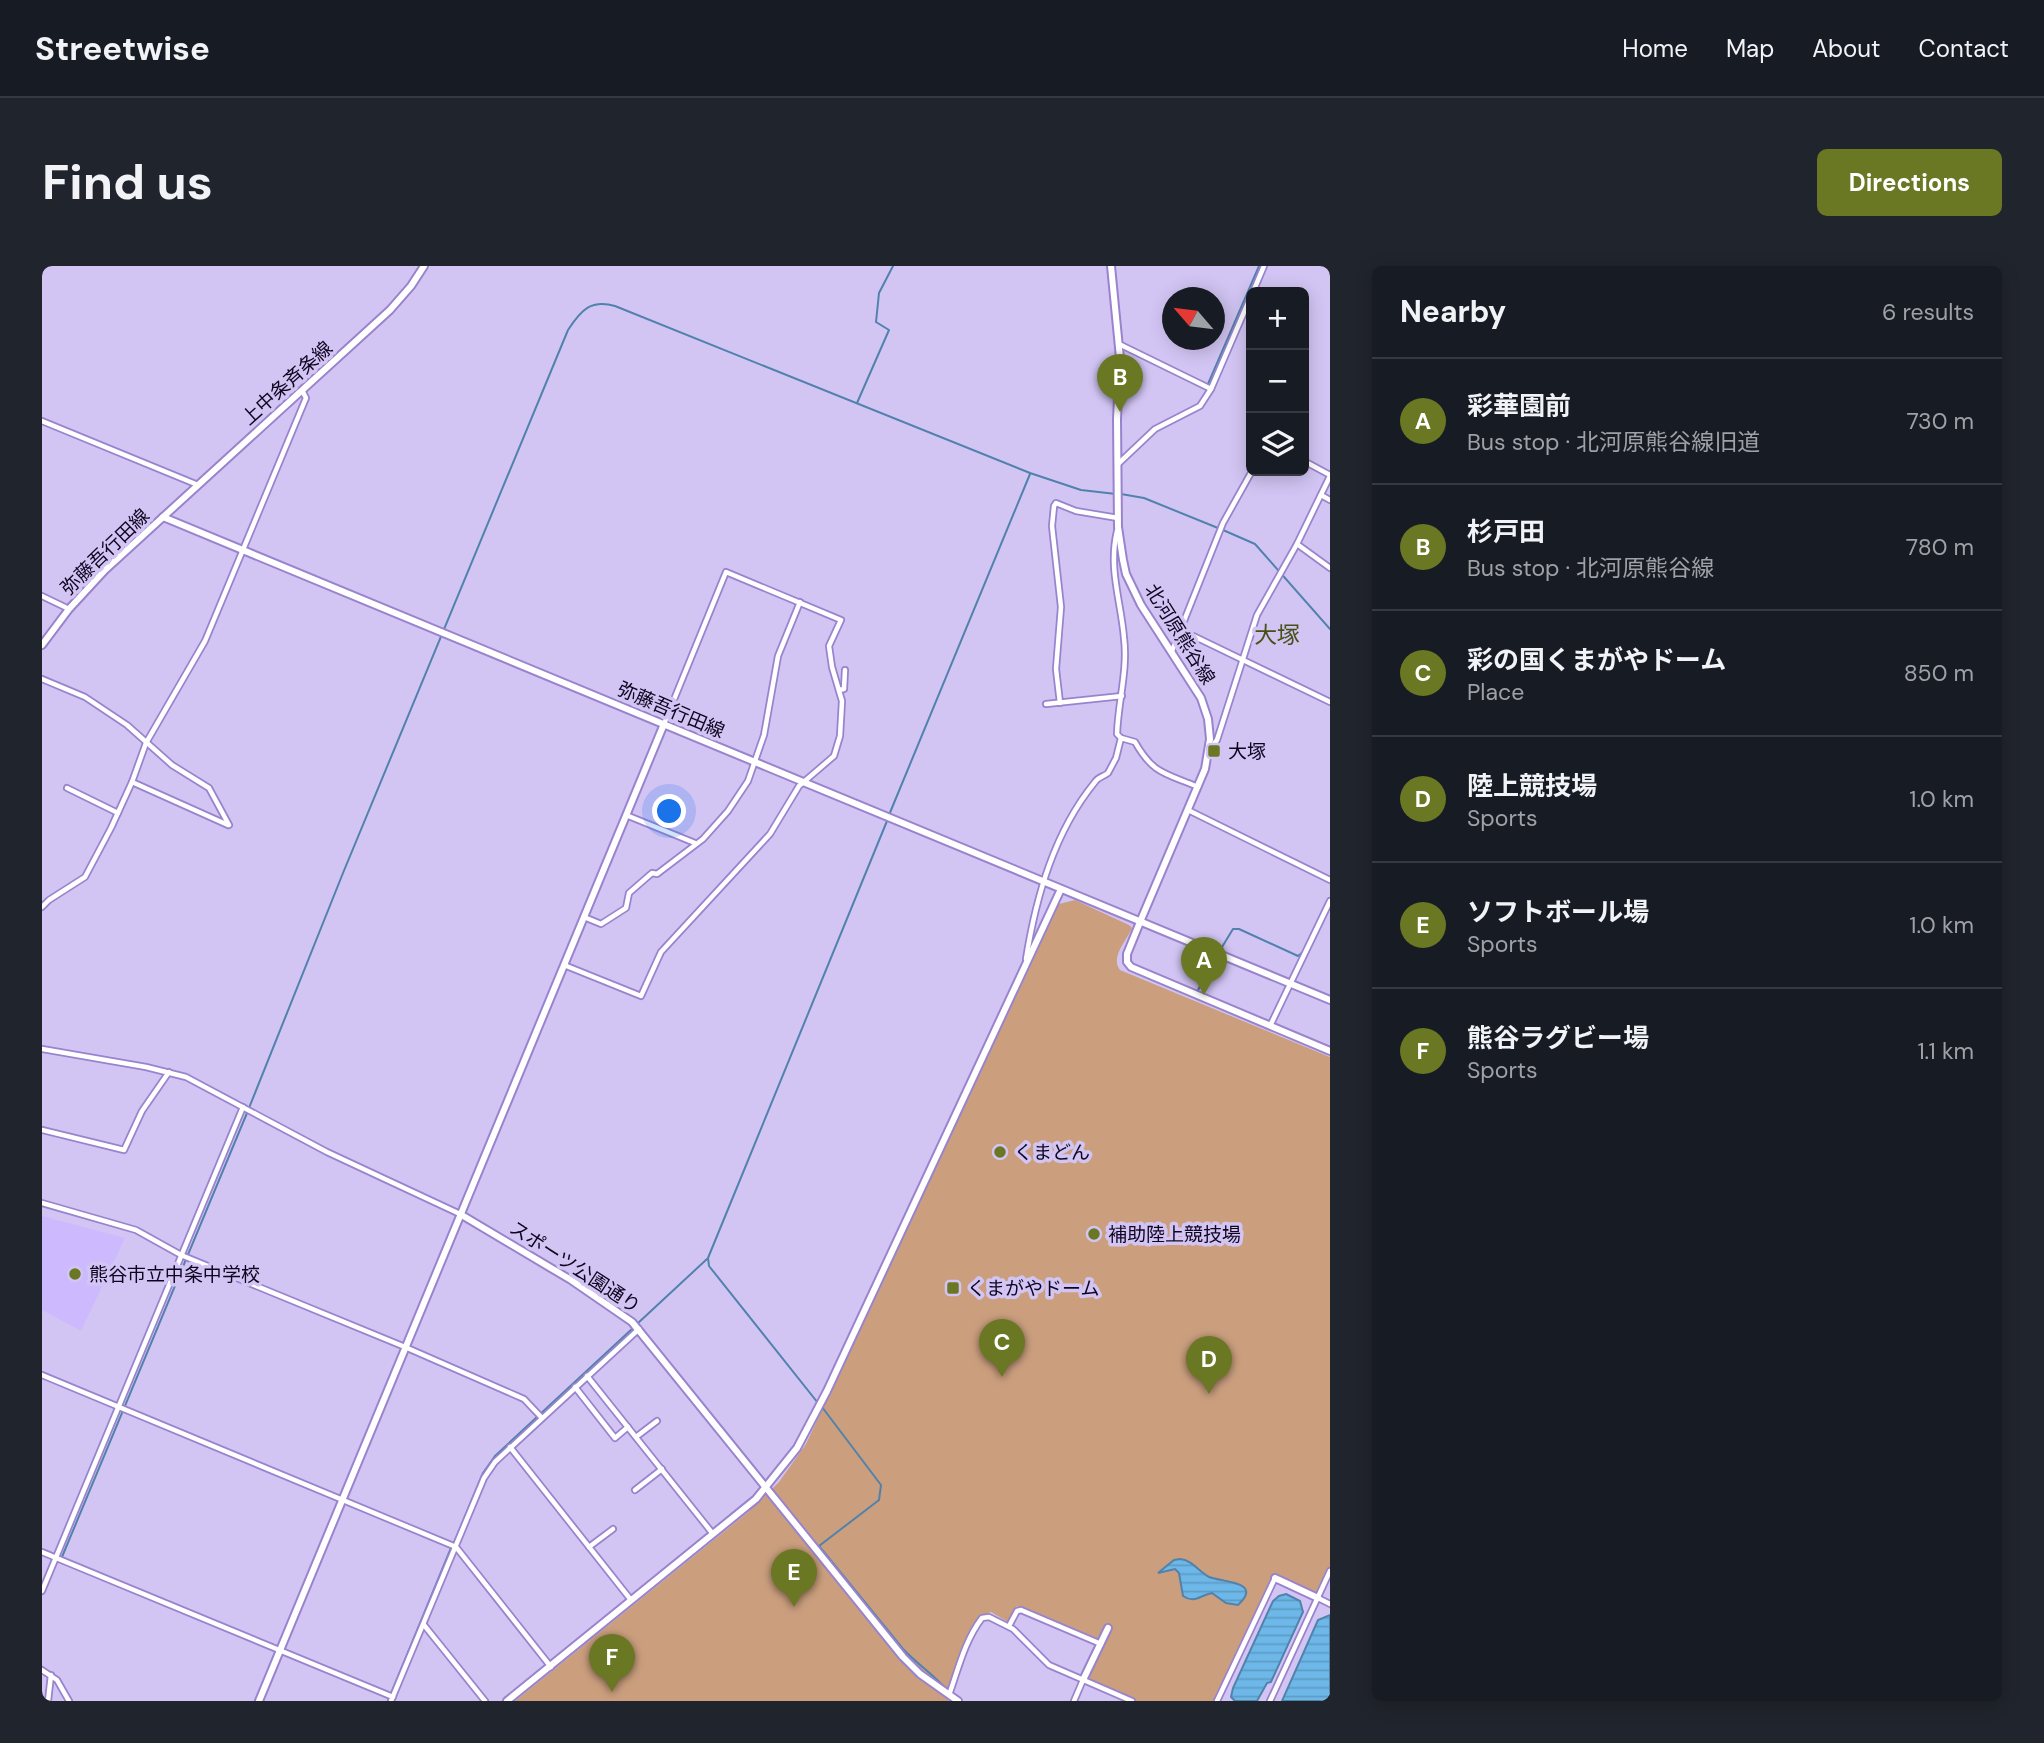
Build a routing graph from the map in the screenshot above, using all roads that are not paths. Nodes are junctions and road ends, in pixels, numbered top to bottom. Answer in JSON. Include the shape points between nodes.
{"nodes":[{"id":1,"x":424,"y":266,"type":"edge"},
{"id":2,"x":1111,"y":266,"type":"edge"},
{"id":3,"x":1264,"y":266,"type":"edge"},
{"id":4,"x":1255,"y":287,"type":"edge"},
{"id":5,"x":1246,"y":308,"type":"edge"},
{"id":6,"x":1119,"y":344,"type":"junction"},
{"id":7,"x":1211,"y":389,"type":"junction"},
{"id":8,"x":302,"y":390,"type":"junction"},
{"id":9,"x":42,"y":421,"type":"edge"},
{"id":10,"x":1118,"y":464,"type":"junction"},
{"id":11,"x":1309,"y":464,"type":"edge"},
{"id":12,"x":1249,"y":476,"type":"edge"},
{"id":13,"x":1330,"y":476,"type":"edge"},
{"id":14,"x":198,"y":485,"type":"junction"},
{"id":15,"x":1321,"y":495,"type":"junction"},
{"id":16,"x":1330,"y":499,"type":"edge"},
{"id":17,"x":163,"y":517,"type":"junction"},
{"id":18,"x":1118,"y":518,"type":"junction"},
{"id":19,"x":1118,"y":527,"type":"junction"},
{"id":20,"x":1297,"y":544,"type":"junction"},
{"id":21,"x":243,"y":550,"type":"junction"},
{"id":22,"x":1330,"y":568,"type":"edge"},
{"id":23,"x":42,"y":596,"type":"edge"},
{"id":24,"x":800,"y":602,"type":"junction"},
{"id":25,"x":69,"y":609,"type":"junction"},
{"id":26,"x":1181,"y":630,"type":"junction"},
{"id":27,"x":42,"y":645,"type":"edge"},
{"id":28,"x":1172,"y":651,"type":"junction"},
{"id":29,"x":1242,"y":659,"type":"junction"},
{"id":30,"x":845,"y":670,"type":"dead end"},
{"id":31,"x":42,"y":679,"type":"edge"},
{"id":32,"x":839,"y":690,"type":"junction"},
{"id":33,"x":1122,"y":696,"type":"junction"},
{"id":34,"x":1330,"y":702,"type":"edge"},
{"id":35,"x":1060,"y":703,"type":"junction"},
{"id":36,"x":1046,"y":704,"type":"dead end"},
{"id":37,"x":664,"y":724,"type":"junction"},
{"id":38,"x":1121,"y":738,"type":"junction"},
{"id":39,"x":146,"y":743,"type":"junction"},
{"id":40,"x":1209,"y":749,"type":"junction"},
{"id":41,"x":756,"y":762,"type":"junction"},
{"id":42,"x":132,"y":782,"type":"junction"},
{"id":43,"x":804,"y":782,"type":"junction"},
{"id":44,"x":1198,"y":787,"type":"junction"},
{"id":45,"x":67,"y":788,"type":"dead end"},
{"id":46,"x":1188,"y":810,"type":"junction"},
{"id":47,"x":118,"y":813,"type":"junction"},
{"id":48,"x":626,"y":815,"type":"junction"},
{"id":49,"x":695,"y":843,"type":"junction"},
{"id":50,"x":1330,"y":880,"type":"edge"},
{"id":51,"x":1044,"y":881,"type":"junction"},
{"id":52,"x":1061,"y":889,"type":"junction"},
{"id":53,"x":42,"y":895,"type":"edge"},
{"id":54,"x":48,"y":900,"type":"junction"},
{"id":55,"x":1330,"y":901,"type":"edge"},
{"id":56,"x":42,"y":907,"type":"edge"},
{"id":57,"x":584,"y":917,"type":"junction"},
{"id":58,"x":1140,"y":922,"type":"junction"},
{"id":59,"x":564,"y":965,"type":"junction"},
{"id":60,"x":1025,"y":966,"type":"junction"},
{"id":61,"x":1290,"y":983,"type":"junction"},
{"id":62,"x":1330,"y":1000,"type":"edge"},
{"id":63,"x":1270,"y":1026,"type":"junction"},
{"id":64,"x":42,"y":1049,"type":"edge"},
{"id":65,"x":1330,"y":1051,"type":"edge"},
{"id":66,"x":169,"y":1072,"type":"junction"},
{"id":67,"x":243,"y":1107,"type":"junction"},
{"id":68,"x":42,"y":1130,"type":"edge"},
{"id":69,"x":42,"y":1203,"type":"edge"},
{"id":70,"x":460,"y":1214,"type":"junction"},
{"id":71,"x":181,"y":1255,"type":"junction"},
{"id":72,"x":639,"y":1329,"type":"junction"},
{"id":73,"x":405,"y":1347,"type":"junction"},
{"id":74,"x":42,"y":1375,"type":"edge"},
{"id":75,"x":587,"y":1376,"type":"junction"},
{"id":76,"x":575,"y":1387,"type":"junction"},
{"id":77,"x":118,"y":1407,"type":"junction"},
{"id":78,"x":542,"y":1418,"type":"junction"},
{"id":79,"x":657,"y":1420,"type":"dead end"},
{"id":80,"x":628,"y":1427,"type":"junction"},
{"id":81,"x":636,"y":1437,"type":"junction"},
{"id":82,"x":510,"y":1447,"type":"junction"},
{"id":83,"x":662,"y":1469,"type":"junction"},
{"id":84,"x":767,"y":1486,"type":"junction"},
{"id":85,"x":635,"y":1490,"type":"dead end"},
{"id":86,"x":342,"y":1501,"type":"junction"},
{"id":87,"x":613,"y":1529,"type":"dead end"},
{"id":88,"x":714,"y":1534,"type":"junction"},
{"id":89,"x":456,"y":1547,"type":"junction"},
{"id":90,"x":589,"y":1547,"type":"junction"},
{"id":91,"x":42,"y":1552,"type":"edge"},
{"id":92,"x":56,"y":1557,"type":"junction"},
{"id":93,"x":1330,"y":1571,"type":"edge"},
{"id":94,"x":1275,"y":1578,"type":"joint"},
{"id":95,"x":42,"y":1591,"type":"edge"},
{"id":96,"x":1318,"y":1598,"type":"junction"},
{"id":97,"x":632,"y":1601,"type":"junction"},
{"id":98,"x":1330,"y":1604,"type":"edge"},
{"id":99,"x":424,"y":1625,"type":"junction"},
{"id":100,"x":1009,"y":1626,"type":"junction"},
{"id":101,"x":1108,"y":1628,"type":"dead end"},
{"id":102,"x":1101,"y":1644,"type":"junction"},
{"id":103,"x":280,"y":1650,"type":"junction"},
{"id":104,"x":551,"y":1667,"type":"junction"},
{"id":105,"x":42,"y":1670,"type":"edge"},
{"id":106,"x":51,"y":1675,"type":"junction"},
{"id":107,"x":1083,"y":1680,"type":"junction"},
{"id":108,"x":950,"y":1695,"type":"junction"},
{"id":109,"x":392,"y":1699,"type":"edge"},
{"id":110,"x":48,"y":1701,"type":"edge"},
{"id":111,"x":69,"y":1701,"type":"edge"},
{"id":112,"x":260,"y":1701,"type":"edge"},
{"id":113,"x":485,"y":1701,"type":"edge"},
{"id":114,"x":508,"y":1701,"type":"edge"},
{"id":115,"x":958,"y":1701,"type":"edge"},
{"id":116,"x":1074,"y":1701,"type":"edge"},
{"id":117,"x":1132,"y":1701,"type":"edge"},
{"id":118,"x":1217,"y":1701,"type":"edge"},
{"id":119,"x":1270,"y":1701,"type":"edge"}],
"edges":[{"from":1,"to":8,"type":"street","name":"上中条斉条線","via":[[390,310]]},
{"from":2,"to":6,"type":"street","name":"北河原熊谷線"},
{"from":3,"to":4,"type":"street"},
{"from":5,"to":7,"type":"street"},
{"from":6,"to":7,"type":"street"},
{"from":6,"to":10,"type":"street","name":"北河原熊谷線"},
{"from":7,"to":10,"type":"street","via":[[1200,406],[1155,429]]},
{"from":8,"to":14,"type":"street","name":"上中条斉条線"},
{"from":8,"to":21,"type":"street","via":[[306,398]]},
{"from":9,"to":14,"type":"street"},
{"from":10,"to":18,"type":"street","name":"北河原熊谷線"},
{"from":11,"to":13,"type":"street"},
{"from":12,"to":26,"type":"street","via":[[1223,523]]},
{"from":13,"to":15,"type":"street"},
{"from":14,"to":17,"type":"street","name":"上中条斉条線"},
{"from":15,"to":16,"type":"street"},
{"from":15,"to":20,"type":"street"},
{"from":17,"to":21,"type":"street","name":"弥藤吾行田線"},
{"from":17,"to":25,"type":"street","name":"弥藤吾行田線"},
{"from":18,"to":19,"type":"street","name":"北河原熊谷線"},
{"from":18,"to":35,"type":"street","via":[[1054,506],[1061,607],[1056,669]]},
{"from":19,"to":28,"type":"street","name":"北河原熊谷線","via":[[1131,586]]},
{"from":19,"to":33,"type":"street","via":[[1113,573],[1124,637]]},
{"from":20,"to":22,"type":"street"},
{"from":20,"to":29,"type":"street","via":[[1257,615]]},
{"from":21,"to":37,"type":"street","name":"弥藤吾行田線"},
{"from":21,"to":39,"type":"street","via":[[205,641]]},
{"from":23,"to":25,"type":"street"},
{"from":24,"to":32,"type":"street","via":[[841,620],[829,646]]},
{"from":24,"to":37,"type":"street","via":[[726,572]]},
{"from":24,"to":41,"type":"street","via":[[778,656]]},
{"from":25,"to":27,"type":"street","name":"弥藤吾行田線"},
{"from":26,"to":28,"type":"street"},
{"from":26,"to":29,"type":"street"},
{"from":28,"to":40,"type":"street","name":"北河原熊谷線","via":[[1201,698],[1210,730]]},
{"from":29,"to":34,"type":"street"},
{"from":29,"to":40,"type":"street","via":[[1217,740]]},
{"from":30,"to":32,"type":"street","via":[[844,689]]},
{"from":31,"to":39,"type":"street","via":[[85,697]]},
{"from":32,"to":43,"type":"street","via":[[842,719],[834,756]]},
{"from":33,"to":35,"type":"street"},
{"from":33,"to":38,"type":"street","via":[[1117,734]]},
{"from":35,"to":36,"type":"street"},
{"from":37,"to":41,"type":"street","name":"弥藤吾行田線"},
{"from":37,"to":48,"type":"street"},
{"from":38,"to":44,"type":"street","via":[[1135,742],[1149,764]]},
{"from":38,"to":51,"type":"street","via":[[1108,774],[1097,778],[1062,832]]},
{"from":39,"to":42,"type":"street"},
{"from":39,"to":42,"type":"street","via":[[209,788],[229,825]]},
{"from":40,"to":44,"type":"street","name":"北河原熊谷線"},
{"from":41,"to":43,"type":"street","name":"弥藤吾行田線"},
{"from":41,"to":49,"type":"street","via":[[728,811]]},
{"from":42,"to":47,"type":"street"},
{"from":43,"to":51,"type":"street","name":"弥藤吾行田線"},
{"from":43,"to":59,"type":"street","via":[[770,834],[661,952],[641,996]]},
{"from":44,"to":46,"type":"street","name":"北河原熊谷線"},
{"from":45,"to":47,"type":"street"},
{"from":46,"to":50,"type":"street"},
{"from":46,"to":58,"type":"street","name":"北河原熊谷線"},
{"from":47,"to":54,"type":"street","via":[[85,877]]},
{"from":48,"to":49,"type":"street"},
{"from":48,"to":57,"type":"street"},
{"from":49,"to":57,"type":"street","via":[[629,893],[626,908],[601,924]]},
{"from":51,"to":52,"type":"street","name":"弥藤吾行田線"},
{"from":51,"to":60,"type":"street"},
{"from":52,"to":58,"type":"street","name":"弥藤吾行田線"},
{"from":52,"to":60,"type":"street"},
{"from":53,"to":54,"type":"street"},
{"from":54,"to":56,"type":"street"},
{"from":55,"to":61,"type":"street"},
{"from":57,"to":59,"type":"street"},
{"from":58,"to":61,"type":"street","name":"弥藤吾行田線"},
{"from":58,"to":63,"type":"street","name":"北河原熊谷線","via":[[1126,958],[1132,967]]},
{"from":59,"to":70,"type":"street"},
{"from":60,"to":84,"type":"street","via":[[813,1421]]},
{"from":61,"to":62,"type":"street","name":"弥藤吾行田線"},
{"from":61,"to":63,"type":"street"},
{"from":63,"to":65,"type":"street"},
{"from":64,"to":66,"type":"street","name":"スポーツ公園通り"},
{"from":66,"to":67,"type":"street","name":"スポーツ公園通り"},
{"from":66,"to":68,"type":"street","via":[[142,1111],[124,1150]]},
{"from":67,"to":70,"type":"street","name":"スポーツ公園通り"},
{"from":67,"to":71,"type":"street"},
{"from":69,"to":71,"type":"street","via":[[136,1230]]},
{"from":70,"to":72,"type":"street","name":"スポーツ公園通り","via":[[616,1308]]},
{"from":70,"to":73,"type":"street"},
{"from":71,"to":73,"type":"street"},
{"from":71,"to":77,"type":"street"},
{"from":72,"to":75,"type":"street"},
{"from":72,"to":84,"type":"street","name":"スポーツ公園通り"},
{"from":73,"to":78,"type":"street","via":[[524,1399]]},
{"from":73,"to":86,"type":"street"},
{"from":74,"to":77,"type":"street"},
{"from":75,"to":76,"type":"street"},
{"from":75,"to":80,"type":"street"},
{"from":76,"to":78,"type":"street"},
{"from":76,"to":80,"type":"street","via":[[615,1438]]},
{"from":77,"to":86,"type":"street"},
{"from":77,"to":92,"type":"street"},
{"from":78,"to":82,"type":"street"},
{"from":79,"to":81,"type":"street"},
{"from":80,"to":81,"type":"street"},
{"from":81,"to":83,"type":"street"},
{"from":82,"to":89,"type":"street","via":[[484,1478]]},
{"from":82,"to":90,"type":"street"},
{"from":83,"to":85,"type":"street"},
{"from":83,"to":88,"type":"street"},
{"from":84,"to":88,"type":"street"},
{"from":84,"to":108,"type":"street","name":"スポーツ公園通り","via":[[903,1657]]},
{"from":86,"to":89,"type":"street"},
{"from":86,"to":103,"type":"street"},
{"from":87,"to":90,"type":"street"},
{"from":88,"to":97,"type":"street"},
{"from":89,"to":99,"type":"street"},
{"from":89,"to":104,"type":"street"},
{"from":90,"to":97,"type":"street"},
{"from":91,"to":92,"type":"street"},
{"from":92,"to":95,"type":"street"},
{"from":92,"to":103,"type":"street"},
{"from":93,"to":96,"type":"street"},
{"from":94,"to":96,"type":"street"},
{"from":94,"to":118,"type":"street"},
{"from":96,"to":98,"type":"street"},
{"from":96,"to":119,"type":"street"},
{"from":97,"to":104,"type":"street"},
{"from":99,"to":109,"type":"street"},
{"from":99,"to":113,"type":"street"},
{"from":100,"to":102,"type":"street","via":[[1021,1610]]},
{"from":100,"to":107,"type":"street","via":[[1049,1665]]},
{"from":100,"to":108,"type":"street","via":[[989,1616],[982,1618],[961,1659]]},
{"from":101,"to":102,"type":"street"},
{"from":102,"to":107,"type":"street"},
{"from":103,"to":109,"type":"street"},
{"from":103,"to":112,"type":"street"},
{"from":104,"to":114,"type":"street"},
{"from":105,"to":106,"type":"street"},
{"from":106,"to":110,"type":"street"},
{"from":106,"to":111,"type":"street"},
{"from":107,"to":116,"type":"street"},
{"from":107,"to":117,"type":"street"},
{"from":108,"to":115,"type":"street","name":"スポーツ公園通り"}]}
